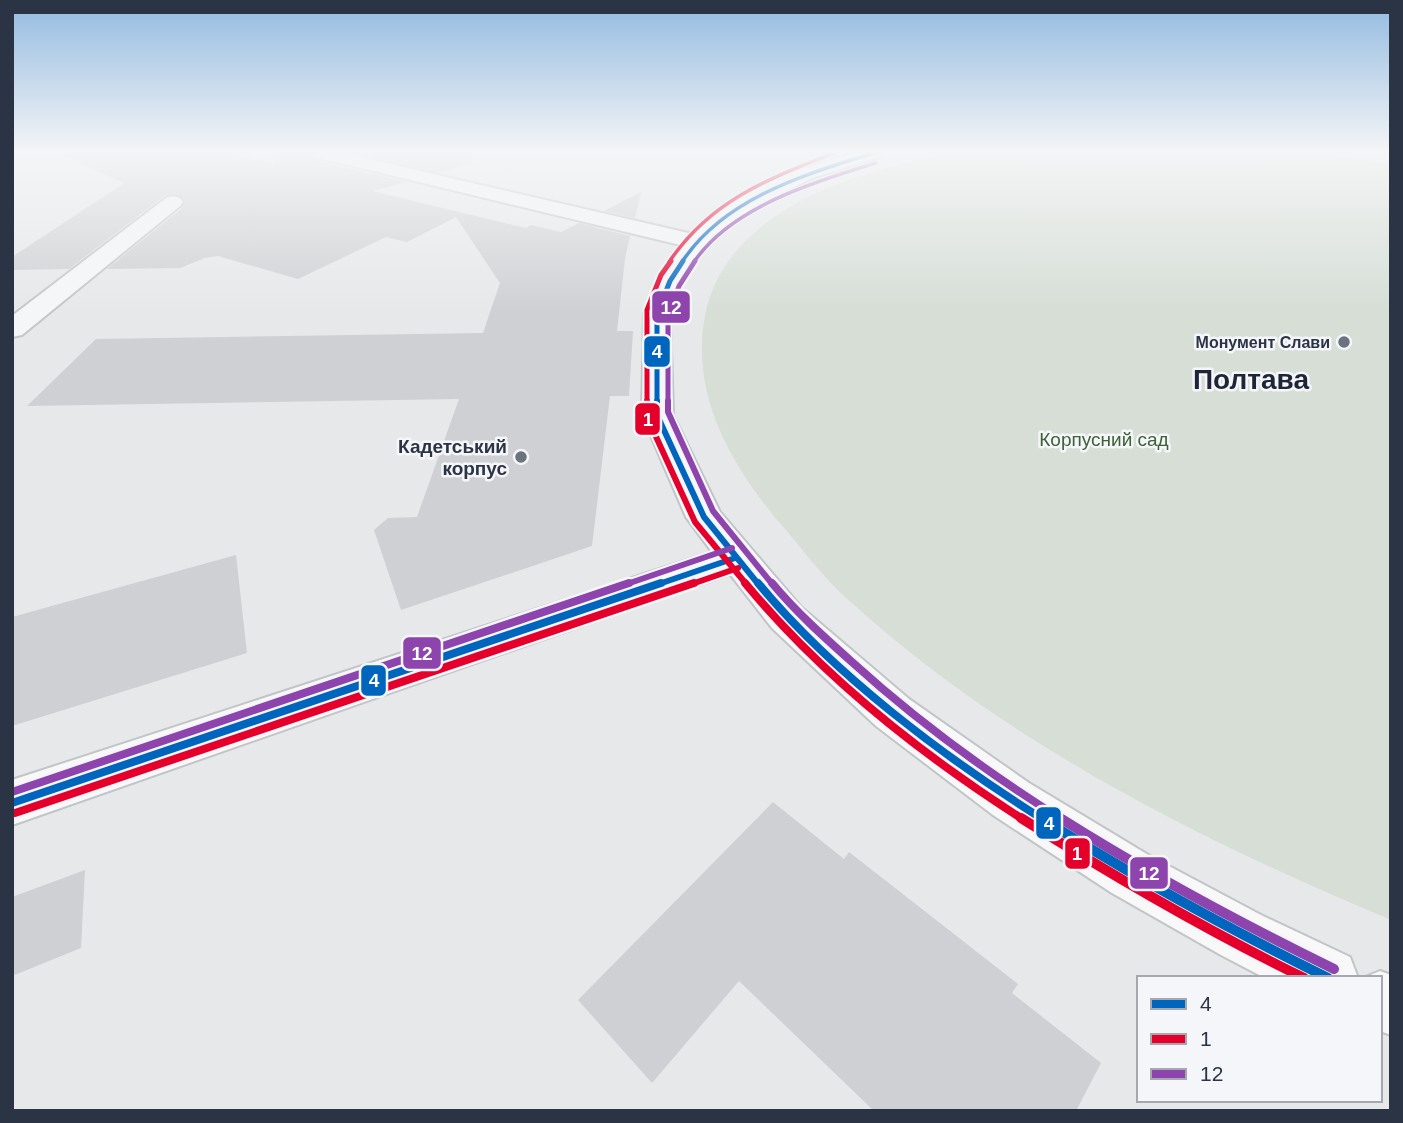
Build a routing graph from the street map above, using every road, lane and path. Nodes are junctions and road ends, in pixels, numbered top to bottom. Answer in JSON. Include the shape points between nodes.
{"nodes":[{"id":1,"x":169,"y":205,"type":"edge"},
{"id":2,"x":542,"y":205,"type":"edge"},
{"id":3,"x":744,"y":205,"type":"edge"},
{"id":4,"x":697,"y":242,"type":"junction"},
{"id":5,"x":12,"y":329,"type":"edge"},
{"id":6,"x":735,"y":558,"type":"junction"},
{"id":7,"x":12,"y":803,"type":"edge"},
{"id":8,"x":1324,"y":976,"type":"edge"}],
"edges":[{"from":1,"to":5,"type":"street"},
{"from":2,"to":4,"type":"street"},
{"from":3,"to":4,"type":"main road"},
{"from":4,"to":6,"type":"main road","via":[[660,301],[650,356],[652,388],[673,459],[695,501]]},
{"from":6,"to":7,"type":"main road"},
{"from":6,"to":8,"type":"main road","via":[[848,676],[973,775],[1157,891]]}]}
